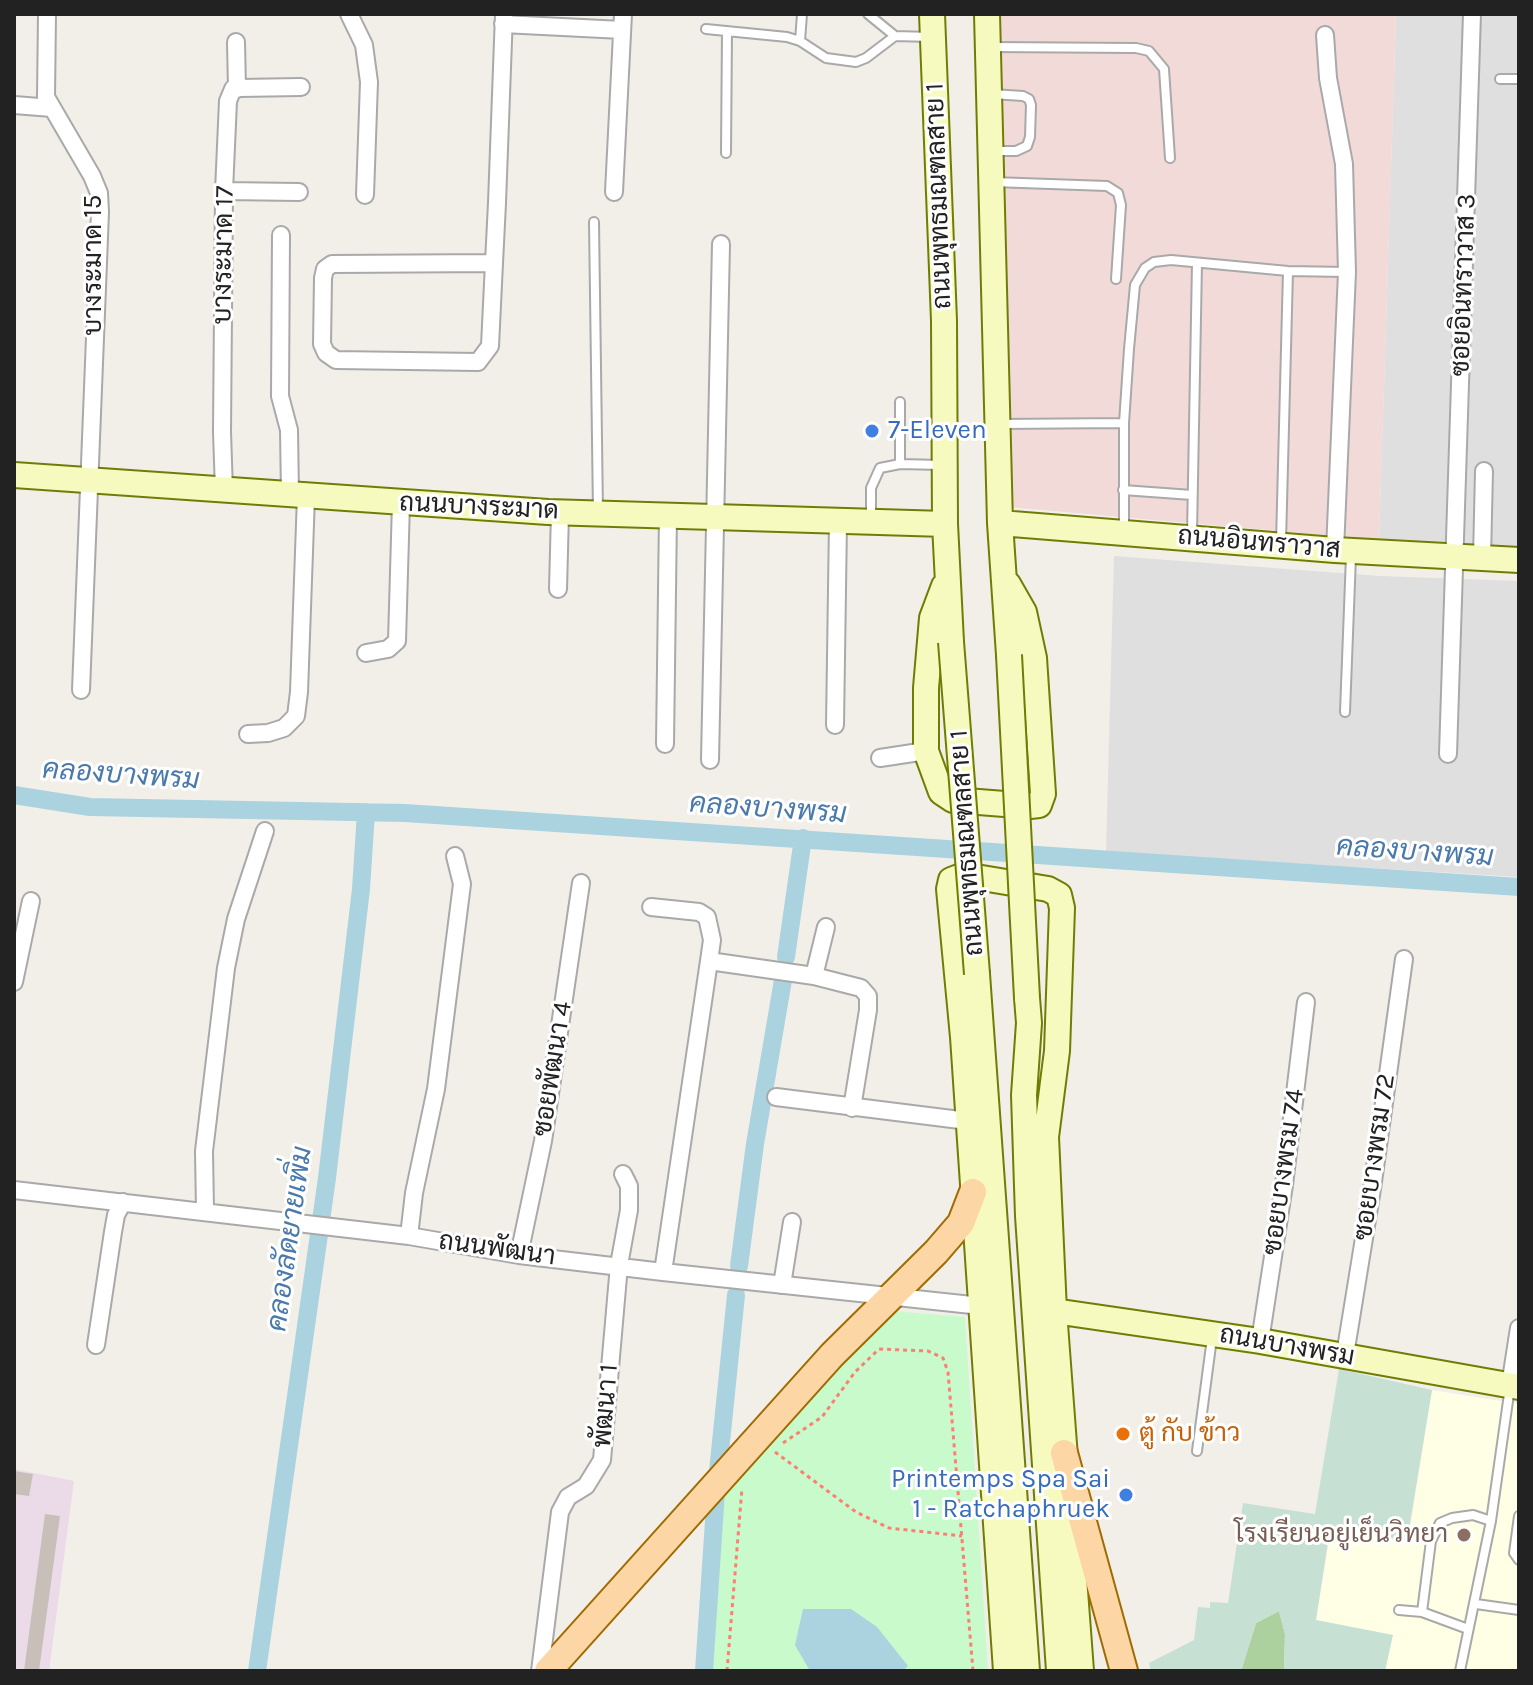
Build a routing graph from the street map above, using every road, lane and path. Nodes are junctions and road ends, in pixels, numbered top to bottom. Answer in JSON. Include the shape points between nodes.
{"nodes":[{"id":1,"x":47,"y":14,"type":"edge"},
{"id":2,"x":349,"y":14,"type":"edge"},
{"id":3,"x":802,"y":14,"type":"edge"},
{"id":4,"x":868,"y":14,"type":"edge"},
{"id":5,"x":987,"y":14,"type":"edge"},
{"id":6,"x":1472,"y":14,"type":"edge"},
{"id":7,"x":503,"y":19,"type":"edge"},
{"id":8,"x":622,"y":22,"type":"edge"},
{"id":9,"x":932,"y":25,"type":"edge"},
{"id":10,"x":706,"y":29,"type":"dead end"},
{"id":11,"x":727,"y":31,"type":"junction"},
{"id":12,"x":1325,"y":35,"type":"dead end"},
{"id":13,"x":895,"y":36,"type":"junction"},
{"id":14,"x":800,"y":41,"type":"junction"},
{"id":15,"x":236,"y":42,"type":"dead end"},
{"id":16,"x":988,"y":47,"type":"junction"},
{"id":17,"x":1500,"y":79,"type":"dead end"},
{"id":18,"x":1519,"y":79,"type":"edge"},
{"id":19,"x":301,"y":87,"type":"dead end"},
{"id":20,"x":237,"y":89,"type":"junction"},
{"id":21,"x":990,"y":94,"type":"junction"},
{"id":22,"x":14,"y":105,"type":"edge"},
{"id":23,"x":52,"y":108,"type":"junction"},
{"id":24,"x":991,"y":151,"type":"junction"},
{"id":25,"x":726,"y":153,"type":"dead end"},
{"id":26,"x":1170,"y":158,"type":"dead end"},
{"id":27,"x":992,"y":182,"type":"junction"},
{"id":28,"x":224,"y":191,"type":"junction"},
{"id":29,"x":299,"y":192,"type":"dead end"},
{"id":30,"x":614,"y":192,"type":"dead end"},
{"id":31,"x":365,"y":195,"type":"dead end"},
{"id":32,"x":594,"y":222,"type":"dead end"},
{"id":33,"x":281,"y":235,"type":"dead end"},
{"id":34,"x":721,"y":244,"type":"dead end"},
{"id":35,"x":494,"y":263,"type":"junction"},
{"id":36,"x":1197,"y":263,"type":"junction"},
{"id":37,"x":1288,"y":271,"type":"junction"},
{"id":38,"x":1347,"y":272,"type":"junction"},
{"id":39,"x":1116,"y":279,"type":"dead end"},
{"id":40,"x":900,"y":402,"type":"dead end"},
{"id":41,"x":1124,"y":423,"type":"junction"},
{"id":42,"x":998,"y":424,"type":"junction"},
{"id":43,"x":900,"y":464,"type":"junction"},
{"id":44,"x":944,"y":464,"type":"junction"},
{"id":45,"x":1484,"y":471,"type":"dead end"},
{"id":46,"x":14,"y":475,"type":"edge"},
{"id":47,"x":89,"y":481,"type":"junction"},
{"id":48,"x":1123,"y":490,"type":"junction"},
{"id":49,"x":224,"y":491,"type":"junction"},
{"id":50,"x":298,"y":495,"type":"junction"},
{"id":51,"x":1192,"y":495,"type":"junction"},
{"id":52,"x":401,"y":503,"type":"junction"},
{"id":53,"x":560,"y":513,"type":"junction"},
{"id":54,"x":598,"y":513,"type":"junction"},
{"id":55,"x":668,"y":515,"type":"junction"},
{"id":56,"x":716,"y":516,"type":"junction"},
{"id":57,"x":838,"y":522,"type":"junction"},
{"id":58,"x":871,"y":523,"type":"junction"},
{"id":59,"x":1000,"y":523,"type":"junction"},
{"id":60,"x":945,"y":524,"type":"junction"},
{"id":61,"x":1124,"y":533,"type":"junction"},
{"id":62,"x":1192,"y":537,"type":"junction"},
{"id":63,"x":1281,"y":546,"type":"junction"},
{"id":64,"x":1343,"y":550,"type":"junction"},
{"id":65,"x":1456,"y":556,"type":"junction"},
{"id":66,"x":1482,"y":558,"type":"junction"},
{"id":67,"x":1519,"y":560,"type":"edge"},
{"id":68,"x":948,"y":576,"type":"junction"},
{"id":69,"x":1005,"y":579,"type":"junction"},
{"id":70,"x":558,"y":589,"type":"dead end"},
{"id":71,"x":366,"y":653,"type":"dead end"},
{"id":72,"x":81,"y":690,"type":"dead end"},
{"id":73,"x":1345,"y":712,"type":"dead end"},
{"id":74,"x":835,"y":725,"type":"dead end"},
{"id":75,"x":248,"y":734,"type":"dead end"},
{"id":76,"x":665,"y":744,"type":"dead end"},
{"id":77,"x":926,"y":751,"type":"junction"},
{"id":78,"x":1448,"y":754,"type":"dead end"},
{"id":79,"x":880,"y":758,"type":"dead end"},
{"id":80,"x":710,"y":760,"type":"dead end"},
{"id":81,"x":265,"y":831,"type":"dead end"},
{"id":82,"x":455,"y":856,"type":"dead end"},
{"id":83,"x":581,"y":883,"type":"dead end"},
{"id":84,"x":31,"y":901,"type":"dead end"},
{"id":85,"x":651,"y":907,"type":"dead end"},
{"id":86,"x":826,"y":927,"type":"dead end"},
{"id":87,"x":1404,"y":959,"type":"dead end"},
{"id":88,"x":709,"y":961,"type":"junction"},
{"id":89,"x":814,"y":976,"type":"junction"},
{"id":90,"x":14,"y":982,"type":"edge"},
{"id":91,"x":1306,"y":1002,"type":"dead end"},
{"id":92,"x":1029,"y":1023,"type":"junction"},
{"id":93,"x":984,"y":1076,"type":"junction"},
{"id":94,"x":776,"y":1097,"type":"dead end"},
{"id":95,"x":852,"y":1108,"type":"junction"},
{"id":96,"x":968,"y":1121,"type":"junction"},
{"id":97,"x":1046,"y":1137,"type":"junction"},
{"id":98,"x":970,"y":1151,"type":"junction"},
{"id":99,"x":623,"y":1174,"type":"dead end"},
{"id":100,"x":14,"y":1190,"type":"edge"},
{"id":101,"x":973,"y":1192,"type":"junction"},
{"id":102,"x":123,"y":1202,"type":"junction"},
{"id":103,"x":205,"y":1211,"type":"junction"},
{"id":104,"x":792,"y":1222,"type":"dead end"},
{"id":105,"x":409,"y":1236,"type":"junction"},
{"id":106,"x":519,"y":1255,"type":"junction"},
{"id":107,"x":619,"y":1265,"type":"junction"},
{"id":108,"x":663,"y":1272,"type":"junction"},
{"id":109,"x":782,"y":1285,"type":"junction"},
{"id":110,"x":889,"y":1296,"type":"junction"},
{"id":111,"x":981,"y":1306,"type":"junction"},
{"id":112,"x":1054,"y":1311,"type":"junction"},
{"id":113,"x":1519,"y":1328,"type":"edge"},
{"id":114,"x":1212,"y":1333,"type":"junction"},
{"id":115,"x":1260,"y":1341,"type":"junction"},
{"id":116,"x":96,"y":1345,"type":"dead end"},
{"id":117,"x":1345,"y":1355,"type":"junction"},
{"id":118,"x":1514,"y":1387,"type":"edge"},
{"id":119,"x":1197,"y":1451,"type":"dead end"},
{"id":120,"x":1064,"y":1453,"type":"junction"},
{"id":121,"x":742,"y":1480,"type":"dead end"},
{"id":122,"x":1519,"y":1516,"type":"edge"},
{"id":123,"x":1491,"y":1521,"type":"junction"},
{"id":124,"x":962,"y":1536,"type":"junction"},
{"id":125,"x":1519,"y":1560,"type":"edge"},
{"id":126,"x":1476,"y":1604,"type":"junction"},
{"id":127,"x":1399,"y":1610,"type":"dead end"},
{"id":128,"x":1519,"y":1610,"type":"edge"},
{"id":129,"x":1422,"y":1612,"type":"junction"},
{"id":130,"x":1468,"y":1629,"type":"junction"},
{"id":131,"x":1012,"y":1670,"type":"edge"},
{"id":132,"x":540,"y":1671,"type":"edge"},
{"id":133,"x":548,"y":1671,"type":"edge"},
{"id":134,"x":727,"y":1671,"type":"edge"},
{"id":135,"x":973,"y":1671,"type":"edge"},
{"id":136,"x":1059,"y":1671,"type":"edge"},
{"id":137,"x":1081,"y":1671,"type":"edge"},
{"id":138,"x":1124,"y":1671,"type":"edge"},
{"id":139,"x":1460,"y":1671,"type":"edge"}],
"edges":[{"from":1,"to":23,"type":"street","name":"บางระมาด 15","via":[[44,86]]},
{"from":2,"to":31,"type":"street","via":[[367,59]]},
{"from":3,"to":14,"type":"lane"},
{"from":4,"to":13,"type":"lane"},
{"from":5,"to":16,"type":"main road","name":"ถนนพุทธมณฑลสาย 1"},
{"from":6,"to":65,"type":"street","name":"ซอยอินทราวาส 3"},
{"from":7,"to":8,"type":"street"},
{"from":7,"to":35,"type":"street"},
{"from":8,"to":30,"type":"street"},
{"from":9,"to":13,"type":"lane"},
{"from":9,"to":44,"type":"main road","name":"ถนนพุทธมณฑลสาย 1"},
{"from":10,"to":11,"type":"lane"},
{"from":11,"to":14,"type":"lane"},
{"from":11,"to":25,"type":"lane"},
{"from":12,"to":38,"type":"street","via":[[1344,164]]},
{"from":13,"to":14,"type":"lane","via":[[856,62],[826,58]]},
{"from":15,"to":20,"type":"street","name":"บางระมาด 17"},
{"from":16,"to":21,"type":"main road","name":"ถนนพุทธมณฑลสาย 1"},
{"from":16,"to":26,"type":"lane","via":[[1149,51],[1164,69]]},
{"from":17,"to":18,"type":"lane"},
{"from":19,"to":20,"type":"street"},
{"from":20,"to":28,"type":"street","name":"บางระมาด 17","via":[[228,101]]},
{"from":21,"to":24,"type":"main road","name":"ถนนพุทธมณฑลสาย 1"},
{"from":21,"to":24,"type":"lane","via":[[1023,96],[1031,105],[1027,146]]},
{"from":22,"to":23,"type":"street"},
{"from":23,"to":47,"type":"street","name":"บางระมาด 15","via":[[99,193]]},
{"from":24,"to":27,"type":"main road","name":"ถนนพุทธมณฑลสาย 1"},
{"from":27,"to":39,"type":"lane","via":[[1107,186],[1118,193]]},
{"from":27,"to":42,"type":"main road","name":"ถนนพุทธมณฑลสาย 1"},
{"from":28,"to":29,"type":"street"},
{"from":28,"to":49,"type":"street","name":"บางระมาด 17"},
{"from":32,"to":54,"type":"lane"},
{"from":33,"to":50,"type":"street","via":[[280,396]]},
{"from":34,"to":56,"type":"street"},
{"from":35,"to":35,"type":"street","via":[[490,346],[478,362],[336,360],[326,353],[323,278],[332,264]]},
{"from":36,"to":37,"type":"lane"},
{"from":36,"to":41,"type":"lane","via":[[1154,262],[1135,285]]},
{"from":36,"to":51,"type":"lane"},
{"from":37,"to":38,"type":"lane"},
{"from":37,"to":63,"type":"lane"},
{"from":38,"to":64,"type":"street"},
{"from":40,"to":43,"type":"lane"},
{"from":41,"to":42,"type":"lane"},
{"from":41,"to":48,"type":"lane"},
{"from":42,"to":59,"type":"main road","name":"ถนนพุทธมณฑลสาย 1"},
{"from":43,"to":44,"type":"lane"},
{"from":43,"to":58,"type":"lane","via":[[880,468],[873,479]]},
{"from":44,"to":60,"type":"main road","name":"ถนนพุทธมณฑลสาย 1"},
{"from":45,"to":66,"type":"street"},
{"from":46,"to":47,"type":"main road","name":"ถนนบางระมาด"},
{"from":47,"to":49,"type":"main road","name":"ถนนบางระมาด"},
{"from":47,"to":72,"type":"street","name":"บางระมาด 15"},
{"from":48,"to":51,"type":"lane"},
{"from":48,"to":61,"type":"lane"},
{"from":49,"to":50,"type":"main road","name":"ถนนบางระมาด"},
{"from":50,"to":52,"type":"main road","name":"ถนนบางระมาด"},
{"from":50,"to":75,"type":"street","via":[[296,716],[284,728]]},
{"from":51,"to":62,"type":"lane"},
{"from":52,"to":53,"type":"main road","name":"ถนนบางระมาด"},
{"from":52,"to":71,"type":"street","via":[[397,641],[388,649]]},
{"from":53,"to":54,"type":"main road","name":"ถนนบางระมาด"},
{"from":53,"to":70,"type":"street"},
{"from":54,"to":55,"type":"main road","name":"ถนนบางระมาด"},
{"from":55,"to":56,"type":"main road","name":"ถนนบางระมาด"},
{"from":55,"to":76,"type":"street"},
{"from":56,"to":57,"type":"main road","name":"ถนนบางระมาด"},
{"from":56,"to":80,"type":"street"},
{"from":57,"to":58,"type":"main road","name":"ถนนบางระมาด"},
{"from":57,"to":74,"type":"street"},
{"from":58,"to":60,"type":"main road","name":"ถนนบางระมาด"},
{"from":59,"to":61,"type":"main road","name":"ถนนอินทราวาส"},
{"from":59,"to":69,"type":"main road","name":"ถนนพุทธมณฑลสาย 1"},
{"from":60,"to":68,"type":"main road","name":"ถนนพุทธมณฑลสาย 1"},
{"from":61,"to":62,"type":"main road","name":"ถนนอินทราวาส"},
{"from":62,"to":63,"type":"main road","name":"ถนนอินทราวาส"},
{"from":63,"to":64,"type":"main road","name":"ถนนอินทราวาส"},
{"from":64,"to":65,"type":"main road","name":"ถนนอินทราวาส"},
{"from":64,"to":73,"type":"lane"},
{"from":65,"to":66,"type":"main road","name":"ถนนอินทราวาส"},
{"from":65,"to":78,"type":"street","name":"ซอยอินทราวาส 3"},
{"from":66,"to":67,"type":"main road","name":"ถนนอินทราวาส"},
{"from":68,"to":77,"type":"main road","via":[[928,645]]},
{"from":68,"to":93,"type":"main road","name":"ถนนพุทธมณฑลสาย 1","bridge":true},
{"from":69,"to":77,"type":"main road","via":[[1024,612],[1032,645],[1043,794],[1039,805],[953,800],[941,792]]},
{"from":69,"to":92,"type":"main road","name":"ถนนพุทธมณฑลสาย 1","bridge":true},
{"from":77,"to":79,"type":"street"},
{"from":81,"to":103,"type":"street","via":[[226,968],[204,1151]]},
{"from":82,"to":105,"type":"street","via":[[462,884],[436,1089]]},
{"from":83,"to":106,"type":"street","name":"ซอยพัฒนา 4","via":[[543,1141]]},
{"from":84,"to":90,"type":"street"},
{"from":85,"to":88,"type":"street","via":[[707,917]]},
{"from":86,"to":89,"type":"street"},
{"from":87,"to":117,"type":"street","name":"ซอยบางพรม 72"},
{"from":88,"to":89,"type":"street"},
{"from":88,"to":108,"type":"street"},
{"from":89,"to":95,"type":"street","via":[[861,988],[868,996]]},
{"from":91,"to":115,"type":"street","name":"ซอยบางพรม 74"},
{"from":92,"to":97,"type":"main road"},
{"from":92,"to":136,"type":"main road","name":"ถนนพุทธมณฑลสาย 1","via":[[1024,1095],[1028,1216]]},
{"from":93,"to":98,"type":"main road"},
{"from":93,"to":131,"type":"main road","name":"ถนนพุทธมณฑลสาย 1"},
{"from":94,"to":95,"type":"street"},
{"from":95,"to":96,"type":"street"},
{"from":96,"to":97,"type":"main road","via":[[949,889],[951,880],[964,875],[1059,895],[1057,1051]]},
{"from":96,"to":98,"type":"main road"},
{"from":97,"to":112,"type":"main road"},
{"from":98,"to":101,"type":"main road"},
{"from":99,"to":107,"type":"street","name":"พัฒนา 1","via":[[629,1210]]},
{"from":100,"to":102,"type":"street","name":"ถนนพัฒนา"},
{"from":101,"to":110,"type":"main road","via":[[961,1223]]},
{"from":101,"to":111,"type":"main road"},
{"from":102,"to":103,"type":"street","name":"ถนนพัฒนา"},
{"from":102,"to":116,"type":"street","via":[[116,1215]]},
{"from":103,"to":105,"type":"street","name":"ถนนพัฒนา"},
{"from":104,"to":109,"type":"street"},
{"from":105,"to":106,"type":"street","name":"ถนนพัฒนา"},
{"from":106,"to":107,"type":"street","name":"ถนนพัฒนา"},
{"from":107,"to":108,"type":"street","name":"ถนนพัฒนา"},
{"from":107,"to":132,"type":"street","name":"พัฒนา 1","via":[[602,1460],[560,1512]]},
{"from":108,"to":109,"type":"street","name":"ถนนพัฒนา"},
{"from":109,"to":110,"type":"street","name":"ถนนพัฒนา"},
{"from":110,"to":111,"type":"street","name":"ถนนพัฒนา"},
{"from":110,"to":133,"type":"main road"},
{"from":111,"to":131,"type":"main road"},
{"from":112,"to":114,"type":"main road","name":"ถนนบางพรม"},
{"from":112,"to":120,"type":"main road"},
{"from":113,"to":118,"type":"street"},
{"from":114,"to":115,"type":"main road","name":"ถนนบางพรม"},
{"from":114,"to":119,"type":"lane"},
{"from":115,"to":117,"type":"main road","name":"ถนนบางพรม"},
{"from":117,"to":118,"type":"main road","name":"ถนนบางพรม"},
{"from":118,"to":123,"type":"lane"},
{"from":120,"to":137,"type":"main road"},
{"from":120,"to":138,"type":"main road"},
{"from":121,"to":134,"type":"path"},
{"from":122,"to":125,"type":"lane","via":[[1514,1553]]},
{"from":123,"to":126,"type":"lane"},
{"from":123,"to":129,"type":"lane","via":[[1473,1515],[1440,1523],[1431,1541]]},
{"from":124,"to":124,"type":"path","via":[[889,1528],[856,1512],[772,1449],[822,1417],[879,1349],[928,1351],[943,1358],[948,1372]]},
{"from":124,"to":135,"type":"path"},
{"from":126,"to":128,"type":"lane"},
{"from":126,"to":130,"type":"lane"},
{"from":127,"to":129,"type":"lane"},
{"from":129,"to":130,"type":"lane"},
{"from":130,"to":139,"type":"lane"}]}
